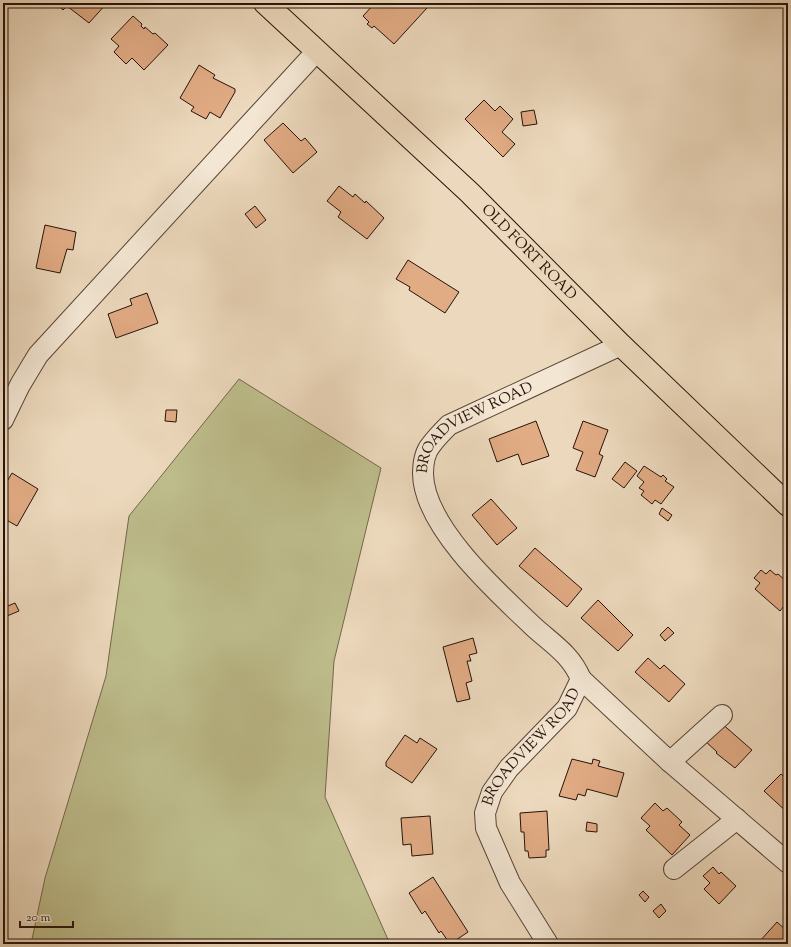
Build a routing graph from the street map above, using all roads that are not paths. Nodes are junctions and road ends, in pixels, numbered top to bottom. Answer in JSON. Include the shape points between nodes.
{"nodes":[{"id":1,"x":265,"y":3,"type":"edge"},
{"id":2,"x":316,"y":52,"type":"junction"},
{"id":3,"x":621,"y":345,"type":"junction"},
{"id":4,"x":3,"y":420,"type":"edge"},
{"id":5,"x":788,"y":505,"type":"edge"},
{"id":6,"x":581,"y":679,"type":"junction"},
{"id":7,"x":722,"y":716,"type":"dead end"},
{"id":8,"x":670,"y":762,"type":"junction"},
{"id":9,"x":737,"y":819,"type":"junction"},
{"id":10,"x":788,"y":863,"type":"edge"},
{"id":11,"x":674,"y":869,"type":"dead end"},
{"id":12,"x":534,"y":921,"type":"junction"},
{"id":13,"x":530,"y":944,"type":"edge"},
{"id":14,"x":548,"y":944,"type":"edge"}],
"edges":[{"from":1,"to":2,"type":"main road","name":"OLD FORT ROAD"},
{"from":2,"to":3,"type":"main road","name":"OLD FORT ROAD","via":[[470,193]]},
{"from":2,"to":4,"type":"street","via":[[52,338],[33,362]]},
{"from":3,"to":5,"type":"main road","name":"OLD FORT ROAD"},
{"from":3,"to":6,"type":"street","name":"BROADVIEW ROAD","via":[[449,425],[430,445],[423,465],[424,486],[432,509],[454,544],[504,598],[575,665]]},
{"from":6,"to":8,"type":"street","name":"BROADVIEW ROAD"},
{"from":6,"to":12,"type":"street","name":"BROADVIEW ROAD","via":[[567,708],[509,768],[492,792],[485,813],[486,828],[498,858]]},
{"from":7,"to":8,"type":"street"},
{"from":8,"to":9,"type":"street","name":"BROADVIEW ROAD"},
{"from":9,"to":10,"type":"street","name":"BROADVIEW ROAD"},
{"from":9,"to":11,"type":"street"},
{"from":12,"to":13,"type":"street"},
{"from":12,"to":14,"type":"street","name":"BROADVIEW ROAD"}]}
